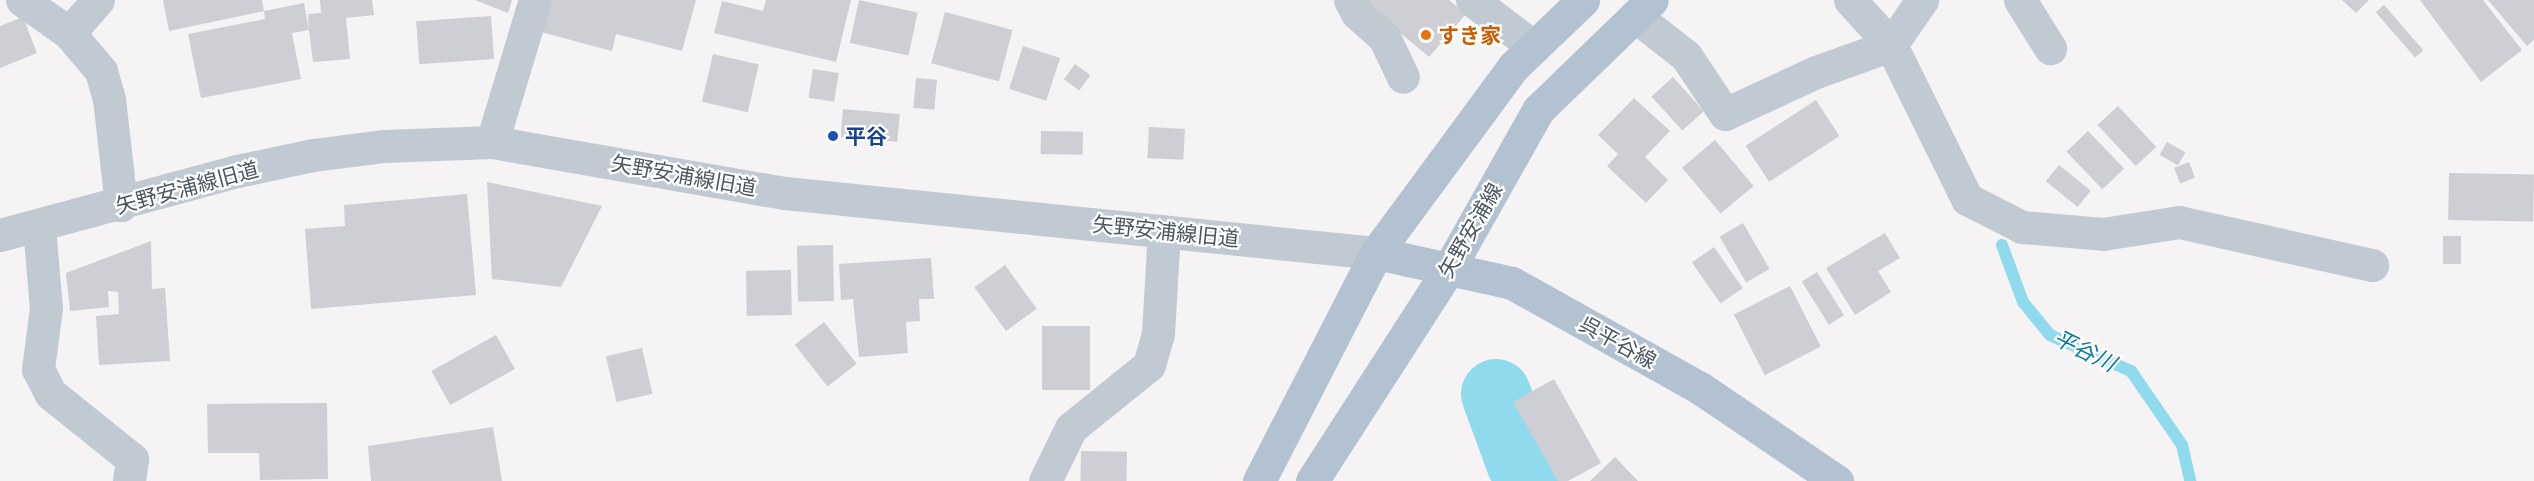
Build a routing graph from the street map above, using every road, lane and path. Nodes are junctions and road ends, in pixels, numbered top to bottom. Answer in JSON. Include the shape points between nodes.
{"nodes":[{"id":1,"x":22,"y":0,"type":"edge"},
{"id":2,"x":98,"y":0,"type":"edge"},
{"id":3,"x":535,"y":0,"type":"edge"},
{"id":4,"x":1350,"y":0,"type":"edge"},
{"id":5,"x":1472,"y":0,"type":"edge"},
{"id":6,"x":1583,"y":0,"type":"edge"},
{"id":7,"x":1850,"y":0,"type":"edge"},
{"id":8,"x":1922,"y":0,"type":"edge"},
{"id":9,"x":2020,"y":0,"type":"edge"},
{"id":10,"x":1644,"y":8,"type":"edge"},
{"id":11,"x":69,"y":33,"type":"junction"},
{"id":12,"x":1891,"y":45,"type":"junction"},
{"id":13,"x":1534,"y":47,"type":"junction"},
{"id":14,"x":2050,"y":48,"type":"dead end"},
{"id":15,"x":1403,"y":77,"type":"dead end"},
{"id":16,"x":492,"y":142,"type":"junction"},
{"id":17,"x":121,"y":205,"type":"junction"},
{"id":18,"x":39,"y":227,"type":"junction"},
{"id":19,"x":1164,"y":231,"type":"junction"},
{"id":20,"x":0,"y":235,"type":"edge"},
{"id":21,"x":1376,"y":253,"type":"junction"},
{"id":22,"x":2372,"y":265,"type":"dead end"},
{"id":23,"x":1448,"y":270,"type":"junction"},
{"id":24,"x":129,"y":481,"type":"edge"},
{"id":25,"x":1045,"y":481,"type":"edge"},
{"id":26,"x":1259,"y":481,"type":"edge"},
{"id":27,"x":1312,"y":481,"type":"edge"},
{"id":28,"x":1837,"y":481,"type":"edge"}],
"edges":[{"from":1,"to":11,"type":"street"},
{"from":2,"to":11,"type":"street"},
{"from":3,"to":16,"type":"street"},
{"from":4,"to":15,"type":"street","via":[[1357,13],[1384,37]]},
{"from":5,"to":13,"type":"street"},
{"from":6,"to":13,"type":"main road"},
{"from":7,"to":12,"type":"street"},
{"from":8,"to":12,"type":"street"},
{"from":9,"to":14,"type":"street"},
{"from":10,"to":12,"type":"street","via":[[1686,56],[1725,114],[1816,72]]},
{"from":10,"to":23,"type":"main road","name":"矢野安浦線","via":[[1538,111]]},
{"from":11,"to":17,"type":"street","via":[[101,71],[109,99]]},
{"from":12,"to":22,"type":"street","via":[[1967,199],[2022,226],[2103,234],[2179,222]]},
{"from":13,"to":21,"type":"main road","via":[[1513,68]]},
{"from":16,"to":17,"type":"street","name":"矢野安浦線旧道","via":[[384,146],[313,155],[237,171]]},
{"from":16,"to":19,"type":"street","name":"矢野安浦線旧道","via":[[785,193]]},
{"from":17,"to":18,"type":"street","name":"矢野安浦線旧道"},
{"from":18,"to":20,"type":"street","name":"矢野安浦線旧道"},
{"from":18,"to":24,"type":"street","via":[[46,308],[39,369],[51,394],[132,459]]},
{"from":19,"to":21,"type":"street","name":"矢野安浦線旧道"},
{"from":19,"to":25,"type":"street","via":[[1158,334],[1149,365],[1071,428]]},
{"from":21,"to":23,"type":"main road","name":"呉平谷線"},
{"from":21,"to":26,"type":"main road"},
{"from":23,"to":27,"type":"main road","name":"矢野安浦線"},
{"from":23,"to":28,"type":"main road","name":"呉平谷線","via":[[1512,283],[1700,388]]}]}
